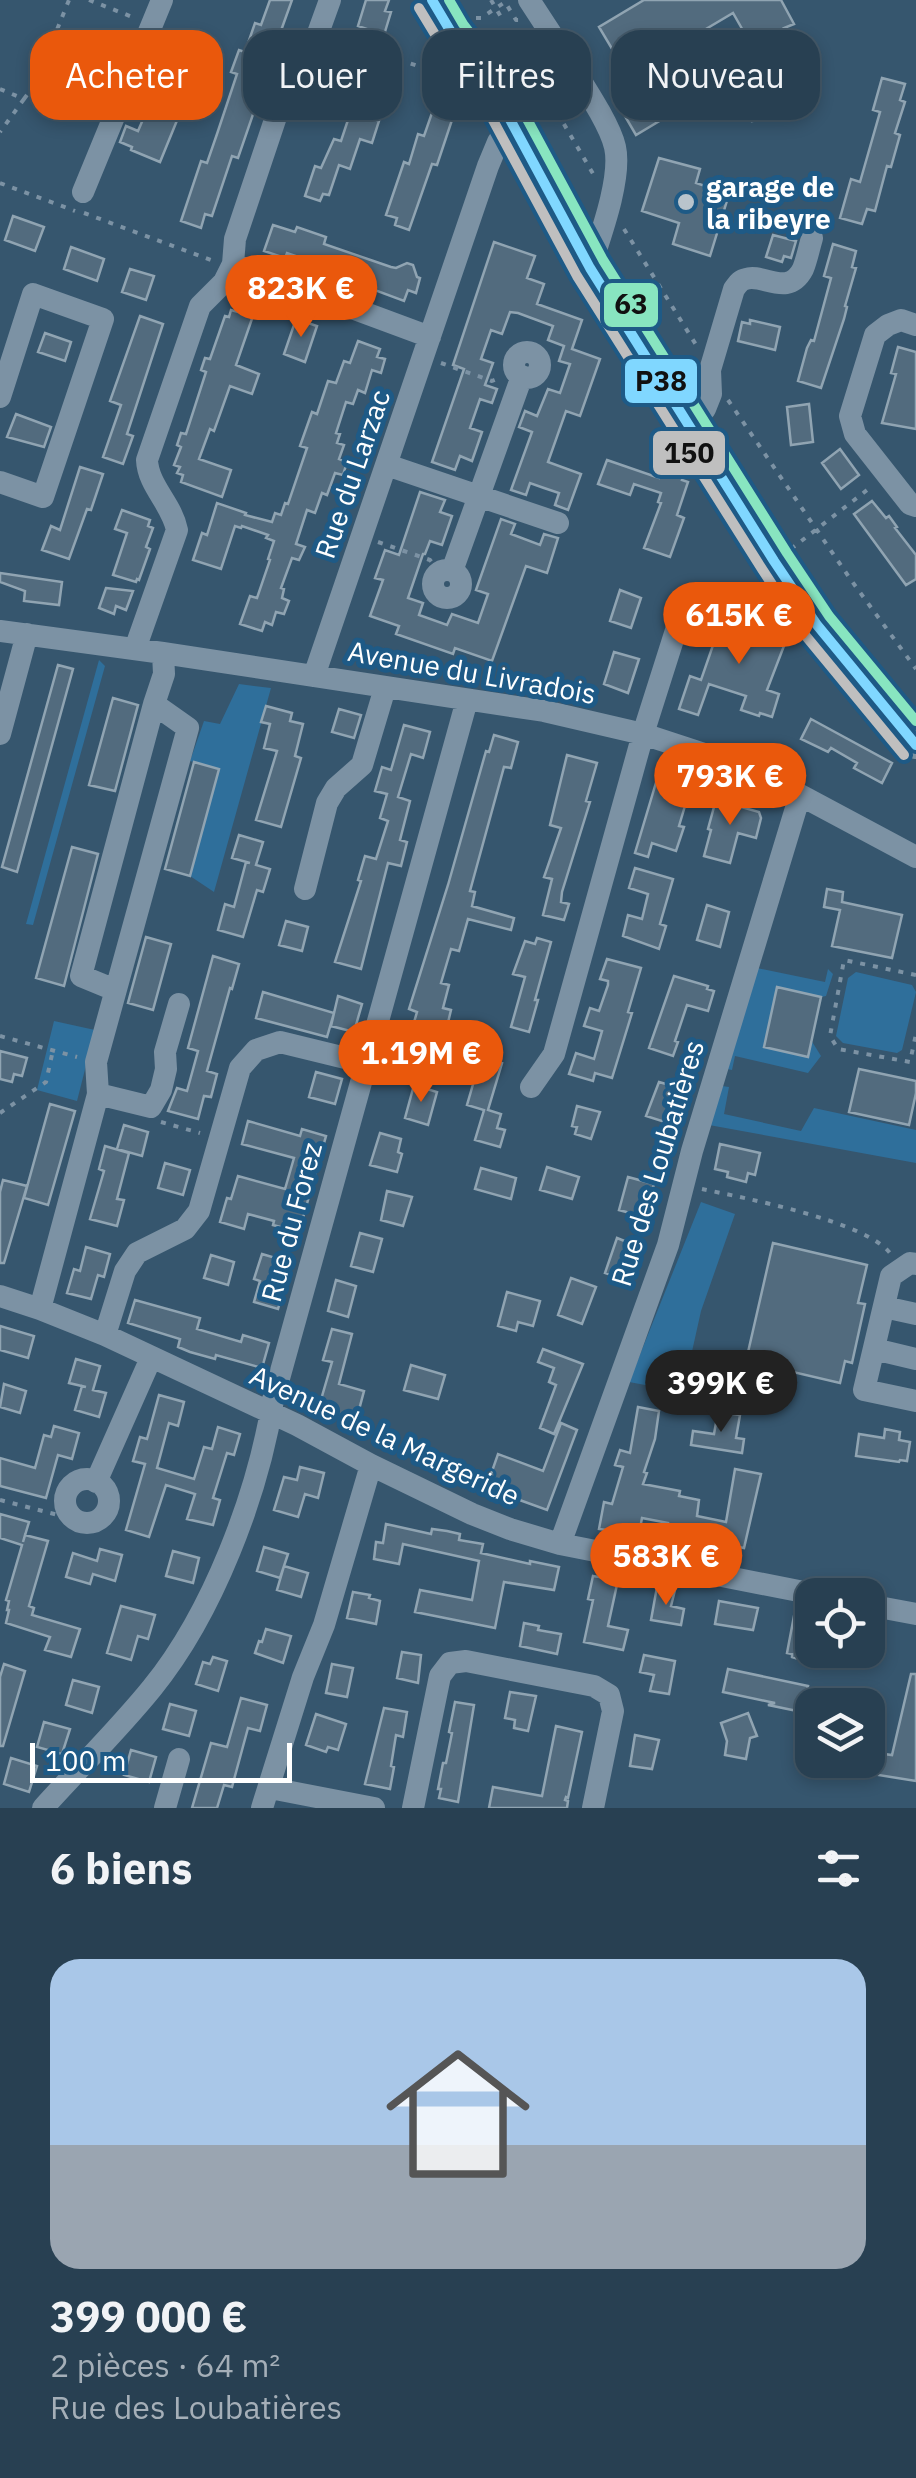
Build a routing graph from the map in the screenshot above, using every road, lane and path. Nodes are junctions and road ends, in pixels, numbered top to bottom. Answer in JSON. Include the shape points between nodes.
{"nodes":[{"id":1,"x":69,"y":0,"type":"edge"},
{"id":2,"x":89,"y":0,"type":"edge"},
{"id":3,"x":330,"y":0,"type":"edge"},
{"id":4,"x":432,"y":0,"type":"edge"},
{"id":5,"x":490,"y":0,"type":"edge"},
{"id":6,"x":529,"y":0,"type":"edge"},
{"id":7,"x":158,"y":9,"type":"edge"},
{"id":8,"x":450,"y":30,"type":"edge"},
{"id":9,"x":508,"y":30,"type":"edge"},
{"id":10,"x":549,"y":30,"type":"edge"},
{"id":11,"x":0,"y":89,"type":"edge"},
{"id":12,"x":24,"y":98,"type":"junction"},
{"id":13,"x":591,"y":101,"type":"edge"},
{"id":14,"x":511,"y":122,"type":"joint"},
{"id":15,"x":0,"y":132,"type":"edge"},
{"id":16,"x":0,"y":183,"type":"edge"},
{"id":17,"x":83,"y":192,"type":"dead end"},
{"id":18,"x":812,"y":238,"type":"dead end"},
{"id":19,"x":233,"y":264,"type":"junction"},
{"id":20,"x":590,"y":268,"type":"junction"},
{"id":21,"x":916,"y":325,"type":"edge"},
{"id":22,"x":427,"y":347,"type":"junction"},
{"id":23,"x":519,"y":373,"type":"joint"},
{"id":24,"x":0,"y":397,"type":"edge"},
{"id":25,"x":687,"y":423,"type":"junction"},
{"id":26,"x":387,"y":466,"type":"junction"},
{"id":27,"x":886,"y":475,"type":"junction"},
{"id":28,"x":0,"y":482,"type":"edge"},
{"id":29,"x":479,"y":494,"type":"junction"},
{"id":30,"x":916,"y":506,"type":"edge"},
{"id":31,"x":558,"y":522,"type":"dead end"},
{"id":32,"x":363,"y":536,"type":"junction"},
{"id":33,"x":774,"y":561,"type":"junction"},
{"id":34,"x":446,"y":572,"type":"joint"},
{"id":35,"x":684,"y":605,"type":"dead end"},
{"id":36,"x":0,"y":630,"type":"edge"},
{"id":37,"x":27,"y":634,"type":"junction"},
{"id":38,"x":136,"y":649,"type":"junction"},
{"id":39,"x":163,"y":653,"type":"junction"},
{"id":40,"x":314,"y":676,"type":"junction"},
{"id":41,"x":385,"y":688,"type":"junction"},
{"id":42,"x":467,"y":700,"type":"junction"},
{"id":43,"x":154,"y":704,"type":"junction"},
{"id":44,"x":0,"y":734,"type":"edge"},
{"id":45,"x":643,"y":734,"type":"junction"},
{"id":46,"x":916,"y":744,"type":"edge"},
{"id":47,"x":800,"y":795,"type":"junction"},
{"id":48,"x":914,"y":854,"type":"edge"},
{"id":49,"x":305,"y":889,"type":"dead end"},
{"id":50,"x":916,"y":976,"type":"edge"},
{"id":51,"x":115,"y":990,"type":"junction"},
{"id":52,"x":179,"y":1004,"type":"dead end"},
{"id":53,"x":916,"y":1034,"type":"edge"},
{"id":54,"x":0,"y":1036,"type":"edge"},
{"id":55,"x":53,"y":1050,"type":"junction"},
{"id":56,"x":96,"y":1062,"type":"junction"},
{"id":57,"x":366,"y":1063,"type":"junction"},
{"id":58,"x":531,"y":1087,"type":"dead end"},
{"id":59,"x":98,"y":1094,"type":"junction"},
{"id":60,"x":151,"y":1107,"type":"junction"},
{"id":61,"x":0,"y":1113,"type":"edge"},
{"id":62,"x":221,"y":1139,"type":"junction"},
{"id":63,"x":683,"y":1184,"type":"junction"},
{"id":64,"x":909,"y":1266,"type":"edge"},
{"id":65,"x":0,"y":1296,"type":"edge"},
{"id":66,"x":884,"y":1307,"type":"junction"},
{"id":67,"x":40,"y":1308,"type":"junction"},
{"id":68,"x":916,"y":1314,"type":"edge"},
{"id":69,"x":105,"y":1335,"type":"junction"},
{"id":70,"x":874,"y":1349,"type":"junction"},
{"id":71,"x":151,"y":1358,"type":"junction"},
{"id":72,"x":916,"y":1359,"type":"edge"},
{"id":73,"x":916,"y":1401,"type":"edge"},
{"id":74,"x":271,"y":1413,"type":"junction"},
{"id":75,"x":371,"y":1465,"type":"junction"},
{"id":76,"x":96,"y":1482,"type":"junction"},
{"id":77,"x":0,"y":1500,"type":"edge"},
{"id":78,"x":67,"y":1509,"type":"junction"},
{"id":79,"x":560,"y":1544,"type":"junction"},
{"id":80,"x":795,"y":1590,"type":"edge"},
{"id":81,"x":885,"y":1608,"type":"edge"},
{"id":82,"x":916,"y":1614,"type":"edge"},
{"id":83,"x":179,"y":1760,"type":"dead end"},
{"id":84,"x":266,"y":1798,"type":"edge"},
{"id":85,"x":43,"y":1808,"type":"edge"},
{"id":86,"x":165,"y":1808,"type":"edge"},
{"id":87,"x":374,"y":1808,"type":"edge"},
{"id":88,"x":413,"y":1808,"type":"edge"},
{"id":89,"x":593,"y":1808,"type":"edge"}],
"edges":[{"from":1,"to":12,"type":"path"},
{"from":2,"to":7,"type":"path","via":[[134,18]]},
{"from":3,"to":19,"type":"street","via":[[314,47],[288,81],[235,238]]},
{"from":4,"to":8,"type":"main road"},
{"from":5,"to":9,"type":"path"},
{"from":6,"to":10,"type":"street"},
{"from":7,"to":17,"type":"street"},
{"from":11,"to":12,"type":"path"},
{"from":12,"to":15,"type":"path"},
{"from":13,"to":20,"type":"street","via":[[616,150]]},
{"from":14,"to":20,"type":"main road"},
{"from":14,"to":22,"type":"street","name":"Rue du Larzac","via":[[488,166]]},
{"from":16,"to":19,"type":"path"},
{"from":18,"to":25,"type":"street","via":[[796,278],[782,284],[749,277],[734,289],[710,370],[711,394]]},
{"from":19,"to":22,"type":"street"},
{"from":19,"to":38,"type":"street","via":[[200,306],[147,460],[177,530]]},
{"from":20,"to":25,"type":"main road"},
{"from":21,"to":27,"type":"street","via":[[901,320],[875,335],[850,416],[855,434]]},
{"from":22,"to":23,"type":"path","via":[[492,382]]},
{"from":22,"to":26,"type":"street","name":"Rue du Larzac"},
{"from":23,"to":29,"type":"street"},
{"from":24,"to":28,"type":"street","via":[[33,294],[103,318],[43,497]]},
{"from":25,"to":33,"type":"main road"},
{"from":26,"to":29,"type":"street"},
{"from":26,"to":32,"type":"street","name":"Rue du Larzac"},
{"from":27,"to":30,"type":"street"},
{"from":27,"to":33,"type":"path"},
{"from":29,"to":31,"type":"street"},
{"from":29,"to":34,"type":"street"},
{"from":32,"to":34,"type":"path"},
{"from":32,"to":40,"type":"street","name":"Rue du Larzac"},
{"from":33,"to":46,"type":"main road","via":[[817,625]]},
{"from":35,"to":45,"type":"street"},
{"from":36,"to":37,"type":"street","name":"Avenue du Livradois"},
{"from":37,"to":38,"type":"street","name":"Avenue du Livradois"},
{"from":37,"to":44,"type":"street"},
{"from":38,"to":39,"type":"street","name":"Avenue du Livradois"},
{"from":39,"to":40,"type":"street","name":"Avenue du Livradois"},
{"from":39,"to":43,"type":"street"},
{"from":40,"to":41,"type":"street","name":"Avenue du Livradois"},
{"from":41,"to":42,"type":"street","name":"Avenue du Livradois"},
{"from":41,"to":49,"type":"street","via":[[362,765],[327,804]]},
{"from":42,"to":45,"type":"street","name":"Avenue du Livradois"},
{"from":42,"to":57,"type":"street","name":"Rue du Forez"},
{"from":43,"to":51,"type":"street","via":[[188,728]]},
{"from":43,"to":51,"type":"street","via":[[82,976]]},
{"from":45,"to":47,"type":"street","name":"Avenue du Livradois"},
{"from":45,"to":58,"type":"street","via":[[554,1054]]},
{"from":47,"to":48,"type":"street","name":"Avenue du Livradois"},
{"from":47,"to":63,"type":"street","name":"Rue des Loubatières"},
{"from":50,"to":53,"type":"path","via":[[844,960],[830,1036],[838,1049],[910,1062]]},
{"from":51,"to":56,"type":"street"},
{"from":52,"to":60,"type":"street","via":[[161,1090]]},
{"from":54,"to":55,"type":"path"},
{"from":55,"to":56,"type":"path"},
{"from":55,"to":61,"type":"path","via":[[46,1082]]},
{"from":56,"to":59,"type":"street"},
{"from":57,"to":62,"type":"street","via":[[280,1042],[256,1050],[240,1068]]},
{"from":57,"to":74,"type":"street","name":"Rue du Forez"},
{"from":59,"to":60,"type":"street"},
{"from":59,"to":67,"type":"street"},
{"from":60,"to":62,"type":"path","via":[[157,1121]]},
{"from":62,"to":69,"type":"street","via":[[199,1211],[185,1229],[137,1253]]},
{"from":63,"to":64,"type":"path","via":[[862,1234]]},
{"from":63,"to":79,"type":"street","name":"Rue des Loubatières","via":[[668,1245]]},
{"from":64,"to":66,"type":"street","via":[[891,1276]]},
{"from":65,"to":67,"type":"street","name":"Avenue de la Margeride"},
{"from":66,"to":68,"type":"street"},
{"from":66,"to":70,"type":"street"},
{"from":67,"to":69,"type":"street","name":"Avenue de la Margeride"},
{"from":69,"to":71,"type":"street","name":"Avenue de la Margeride"},
{"from":70,"to":72,"type":"street"},
{"from":70,"to":73,"type":"street","via":[[864,1390]]},
{"from":71,"to":74,"type":"street","name":"Avenue de la Margeride"},
{"from":71,"to":76,"type":"street"},
{"from":74,"to":75,"type":"street","name":"Avenue de la Margeride"},
{"from":74,"to":85,"type":"street","name":"Rue du Forez","via":[[222,1573],[192,1628],[152,1689]]},
{"from":75,"to":79,"type":"street","name":"Avenue de la Margeride","via":[[472,1514]]},
{"from":75,"to":84,"type":"street"},
{"from":76,"to":78,"type":"street","via":[[82,1480],[70,1488]]},
{"from":76,"to":78,"type":"street","via":[[109,1498],[102,1518],[82,1523]]},
{"from":77,"to":78,"type":"path","via":[[58,1515]]},
{"from":79,"to":80,"type":"street","name":"Avenue de la Margeride"},
{"from":81,"to":82,"type":"street"},
{"from":83,"to":86,"type":"street"},
{"from":84,"to":87,"type":"street"},
{"from":88,"to":89,"type":"street","via":[[440,1676],[450,1663],[466,1661],[594,1686],[608,1695],[613,1711]]}]}
